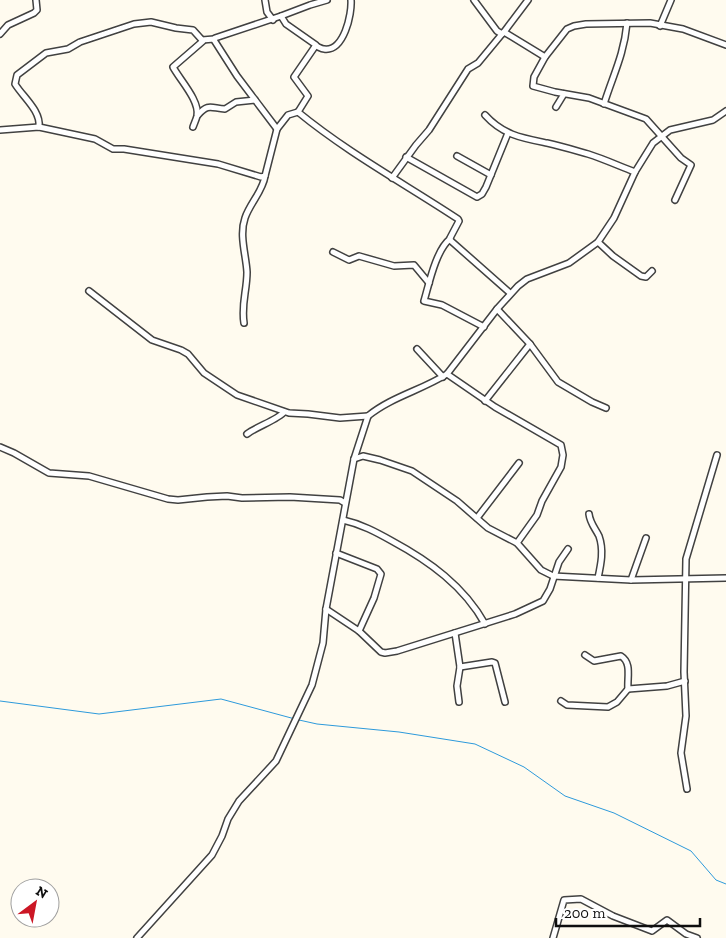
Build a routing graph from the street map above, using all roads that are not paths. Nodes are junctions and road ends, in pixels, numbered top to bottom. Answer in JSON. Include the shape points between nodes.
{"nodes":[{"id":1,"x":36,"y":0,"type":"edge"},
{"id":2,"x":265,"y":0,"type":"edge"},
{"id":3,"x":327,"y":0,"type":"edge"},
{"id":4,"x":352,"y":0,"type":"edge"},
{"id":5,"x":474,"y":0,"type":"edge"},
{"id":6,"x":526,"y":0,"type":"edge"},
{"id":7,"x":671,"y":0,"type":"edge"},
{"id":8,"x":281,"y":16,"type":"junction"},
{"id":9,"x":273,"y":20,"type":"junction"},
{"id":10,"x":627,"y":23,"type":"junction"},
{"id":11,"x":660,"y":26,"type":"junction"},
{"id":12,"x":503,"y":33,"type":"junction"},
{"id":13,"x":0,"y":34,"type":"edge"},
{"id":14,"x":214,"y":39,"type":"junction"},
{"id":15,"x":203,"y":41,"type":"junction"},
{"id":16,"x":726,"y":45,"type":"edge"},
{"id":17,"x":316,"y":46,"type":"junction"},
{"id":18,"x":545,"y":57,"type":"junction"},
{"id":19,"x":564,"y":94,"type":"junction"},
{"id":20,"x":255,"y":100,"type":"junction"},
{"id":21,"x":604,"y":104,"type":"junction"},
{"id":22,"x":556,"y":107,"type":"dead end"},
{"id":23,"x":726,"y":111,"type":"edge"},
{"id":24,"x":298,"y":112,"type":"junction"},
{"id":25,"x":485,"y":115,"type":"dead end"},
{"id":26,"x":198,"y":116,"type":"junction"},
{"id":27,"x":193,"y":127,"type":"dead end"},
{"id":28,"x":40,"y":128,"type":"junction"},
{"id":29,"x":277,"y":129,"type":"junction"},
{"id":30,"x":0,"y":130,"type":"edge"},
{"id":31,"x":508,"y":133,"type":"junction"},
{"id":32,"x":662,"y":135,"type":"junction"},
{"id":33,"x":457,"y":156,"type":"dead end"},
{"id":34,"x":406,"y":158,"type":"junction"},
{"id":35,"x":635,"y":172,"type":"junction"},
{"id":36,"x":491,"y":175,"type":"junction"},
{"id":37,"x":265,"y":176,"type":"junction"},
{"id":38,"x":392,"y":178,"type":"junction"},
{"id":39,"x":675,"y":200,"type":"dead end"},
{"id":40,"x":450,"y":239,"type":"junction"},
{"id":41,"x":598,"y":242,"type":"junction"},
{"id":42,"x":333,"y":252,"type":"dead end"},
{"id":43,"x":652,"y":271,"type":"dead end"},
{"id":44,"x":429,"y":283,"type":"junction"},
{"id":45,"x":89,"y":291,"type":"dead end"},
{"id":46,"x":510,"y":293,"type":"junction"},
{"id":47,"x":497,"y":309,"type":"junction"},
{"id":48,"x":244,"y":323,"type":"dead end"},
{"id":49,"x":484,"y":327,"type":"junction"},
{"id":50,"x":530,"y":344,"type":"junction"},
{"id":51,"x":417,"y":349,"type":"dead end"},
{"id":52,"x":445,"y":375,"type":"junction"},
{"id":53,"x":485,"y":401,"type":"junction"},
{"id":54,"x":606,"y":408,"type":"dead end"},
{"id":55,"x":284,"y":412,"type":"junction"},
{"id":56,"x":368,"y":416,"type":"junction"},
{"id":57,"x":246,"y":434,"type":"dead end"},
{"id":58,"x":0,"y":447,"type":"edge"},
{"id":59,"x":357,"y":447,"type":"junction"},
{"id":60,"x":717,"y":454,"type":"dead end"},
{"id":61,"x":363,"y":456,"type":"junction"},
{"id":62,"x":354,"y":459,"type":"junction"},
{"id":63,"x":519,"y":463,"type":"dead end"},
{"id":64,"x":343,"y":502,"type":"junction"},
{"id":65,"x":589,"y":514,"type":"dead end"},
{"id":66,"x":477,"y":518,"type":"junction"},
{"id":67,"x":343,"y":520,"type":"junction"},
{"id":68,"x":646,"y":538,"type":"dead end"},
{"id":69,"x":517,"y":544,"type":"junction"},
{"id":70,"x":568,"y":549,"type":"dead end"},
{"id":71,"x":336,"y":553,"type":"junction"},
{"id":72,"x":726,"y":572,"type":"edge"},
{"id":73,"x":553,"y":576,"type":"junction"},
{"id":74,"x":598,"y":578,"type":"junction"},
{"id":75,"x":725,"y":578,"type":"edge"},
{"id":76,"x":631,"y":580,"type":"junction"},
{"id":77,"x":686,"y":580,"type":"junction"},
{"id":78,"x":326,"y":608,"type":"junction"},
{"id":79,"x":485,"y":624,"type":"junction"},
{"id":80,"x":359,"y":631,"type":"junction"},
{"id":81,"x":455,"y":633,"type":"junction"},
{"id":82,"x":585,"y":655,"type":"dead end"},
{"id":83,"x":460,"y":667,"type":"junction"},
{"id":84,"x":685,"y":681,"type":"junction"},
{"id":85,"x":628,"y":689,"type":"junction"},
{"id":86,"x":561,"y":701,"type":"dead end"},
{"id":87,"x":459,"y":702,"type":"dead end"},
{"id":88,"x":505,"y":702,"type":"dead end"},
{"id":89,"x":687,"y":789,"type":"dead end"},
{"id":90,"x":137,"y":938,"type":"edge"},
{"id":91,"x":553,"y":938,"type":"edge"},
{"id":92,"x":697,"y":938,"type":"edge"}],
"edges":[{"from":1,"to":13,"type":"street","via":[[37,10],[34,13],[8,25]]},
{"from":2,"to":9,"type":"street","via":[[267,12]]},
{"from":3,"to":8,"type":"street"},
{"from":4,"to":17,"type":"street","via":[[349,25],[340,40],[324,50]]},
{"from":5,"to":12,"type":"street","via":[[497,31]]},
{"from":6,"to":12,"type":"street"},
{"from":7,"to":11,"type":"street"},
{"from":8,"to":9,"type":"street"},
{"from":8,"to":17,"type":"street","via":[[286,24]]},
{"from":9,"to":14,"type":"street"},
{"from":10,"to":11,"type":"street"},
{"from":10,"to":18,"type":"street","via":[[574,26],[567,29]]},
{"from":10,"to":21,"type":"street","via":[[620,61]]},
{"from":11,"to":16,"type":"street","via":[[683,29]]},
{"from":12,"to":18,"type":"street"},
{"from":12,"to":34,"type":"street","via":[[468,70],[429,130]]},
{"from":14,"to":15,"type":"street"},
{"from":14,"to":20,"type":"street"},
{"from":15,"to":26,"type":"street","via":[[173,67],[193,98]]},
{"from":15,"to":28,"type":"street","via":[[193,30],[151,22],[134,24],[46,53],[18,75],[15,84],[32,105]]},
{"from":17,"to":24,"type":"street","via":[[294,77],[308,96]]},
{"from":18,"to":19,"type":"street","via":[[534,77],[533,86]]},
{"from":19,"to":21,"type":"street"},
{"from":19,"to":22,"type":"street"},
{"from":20,"to":26,"type":"street","via":[[236,102],[225,109],[209,106]]},
{"from":20,"to":29,"type":"street"},
{"from":21,"to":32,"type":"street","via":[[646,119]]},
{"from":23,"to":32,"type":"street","via":[[713,120],[680,126]]},
{"from":24,"to":29,"type":"street","via":[[288,115]]},
{"from":24,"to":38,"type":"street"},
{"from":25,"to":31,"type":"street"},
{"from":26,"to":27,"type":"street"},
{"from":28,"to":30,"type":"street"},
{"from":28,"to":37,"type":"street","via":[[95,140],[118,150],[218,164]]},
{"from":29,"to":37,"type":"street"},
{"from":31,"to":35,"type":"street","via":[[588,154]]},
{"from":31,"to":36,"type":"street"},
{"from":32,"to":35,"type":"street","via":[[647,150]]},
{"from":32,"to":39,"type":"street","via":[[691,165]]},
{"from":33,"to":36,"type":"street"},
{"from":34,"to":36,"type":"street","via":[[477,197],[482,194]]},
{"from":34,"to":38,"type":"street"},
{"from":35,"to":41,"type":"street","via":[[614,218]]},
{"from":37,"to":48,"type":"street","via":[[244,225],[247,272],[242,306]]},
{"from":38,"to":40,"type":"street","via":[[458,219]]},
{"from":40,"to":44,"type":"street","via":[[445,243]]},
{"from":40,"to":46,"type":"street"},
{"from":41,"to":43,"type":"street","via":[[641,276],[646,277]]},
{"from":41,"to":46,"type":"street","via":[[569,263],[527,279]]},
{"from":42,"to":44,"type":"street","via":[[349,260],[359,256],[394,266],[414,266]]},
{"from":44,"to":49,"type":"street","via":[[424,301],[442,306]]},
{"from":45,"to":55,"type":"street","via":[[152,340],[188,354],[204,373],[237,395]]},
{"from":46,"to":47,"type":"street"},
{"from":47,"to":49,"type":"street"},
{"from":47,"to":50,"type":"street"},
{"from":49,"to":52,"type":"street"},
{"from":50,"to":53,"type":"street"},
{"from":50,"to":54,"type":"street","via":[[558,382]]},
{"from":51,"to":52,"type":"street"},
{"from":52,"to":53,"type":"street"},
{"from":52,"to":56,"type":"street"},
{"from":53,"to":69,"type":"street","via":[[561,445],[563,455],[559,472],[537,515]]},
{"from":55,"to":56,"type":"street","via":[[340,418]]},
{"from":55,"to":57,"type":"street"},
{"from":56,"to":59,"type":"street"},
{"from":58,"to":64,"type":"street","via":[[48,473],[90,476],[168,499],[290,497]]},
{"from":59,"to":61,"type":"street"},
{"from":59,"to":62,"type":"street"},
{"from":60,"to":77,"type":"street","via":[[688,551]]},
{"from":61,"to":62,"type":"street"},
{"from":61,"to":66,"type":"street","via":[[412,471]]},
{"from":62,"to":64,"type":"street"},
{"from":63,"to":66,"type":"street"},
{"from":64,"to":67,"type":"street"},
{"from":65,"to":74,"type":"street","via":[[600,538],[602,558]]},
{"from":66,"to":69,"type":"street"},
{"from":67,"to":71,"type":"street"},
{"from":67,"to":79,"type":"street","via":[[368,527],[436,569],[470,600]]},
{"from":68,"to":76,"type":"street"},
{"from":69,"to":73,"type":"street","via":[[541,570]]},
{"from":70,"to":73,"type":"street"},
{"from":71,"to":78,"type":"street"},
{"from":71,"to":80,"type":"street","via":[[377,569],[381,574]]},
{"from":72,"to":75,"type":"street"},
{"from":73,"to":74,"type":"street"},
{"from":73,"to":79,"type":"street","via":[[543,601]]},
{"from":74,"to":76,"type":"street"},
{"from":75,"to":77,"type":"street"},
{"from":76,"to":77,"type":"street"},
{"from":77,"to":84,"type":"street"},
{"from":78,"to":80,"type":"street"},
{"from":78,"to":90,"type":"street","via":[[324,643],[312,685],[276,761],[228,818],[212,855]]},
{"from":79,"to":81,"type":"street"},
{"from":80,"to":81,"type":"street","via":[[376,649],[385,653]]},
{"from":81,"to":83,"type":"street"},
{"from":82,"to":85,"type":"street","via":[[594,661],[621,656],[625,659]]},
{"from":83,"to":87,"type":"street"},
{"from":83,"to":88,"type":"street","via":[[495,663]]},
{"from":84,"to":85,"type":"street"},
{"from":84,"to":89,"type":"street","via":[[686,725],[681,753]]},
{"from":85,"to":86,"type":"street","via":[[608,707],[567,706]]},
{"from":91,"to":92,"type":"street","via":[[564,900],[581,899],[652,931],[667,920]]}]}
